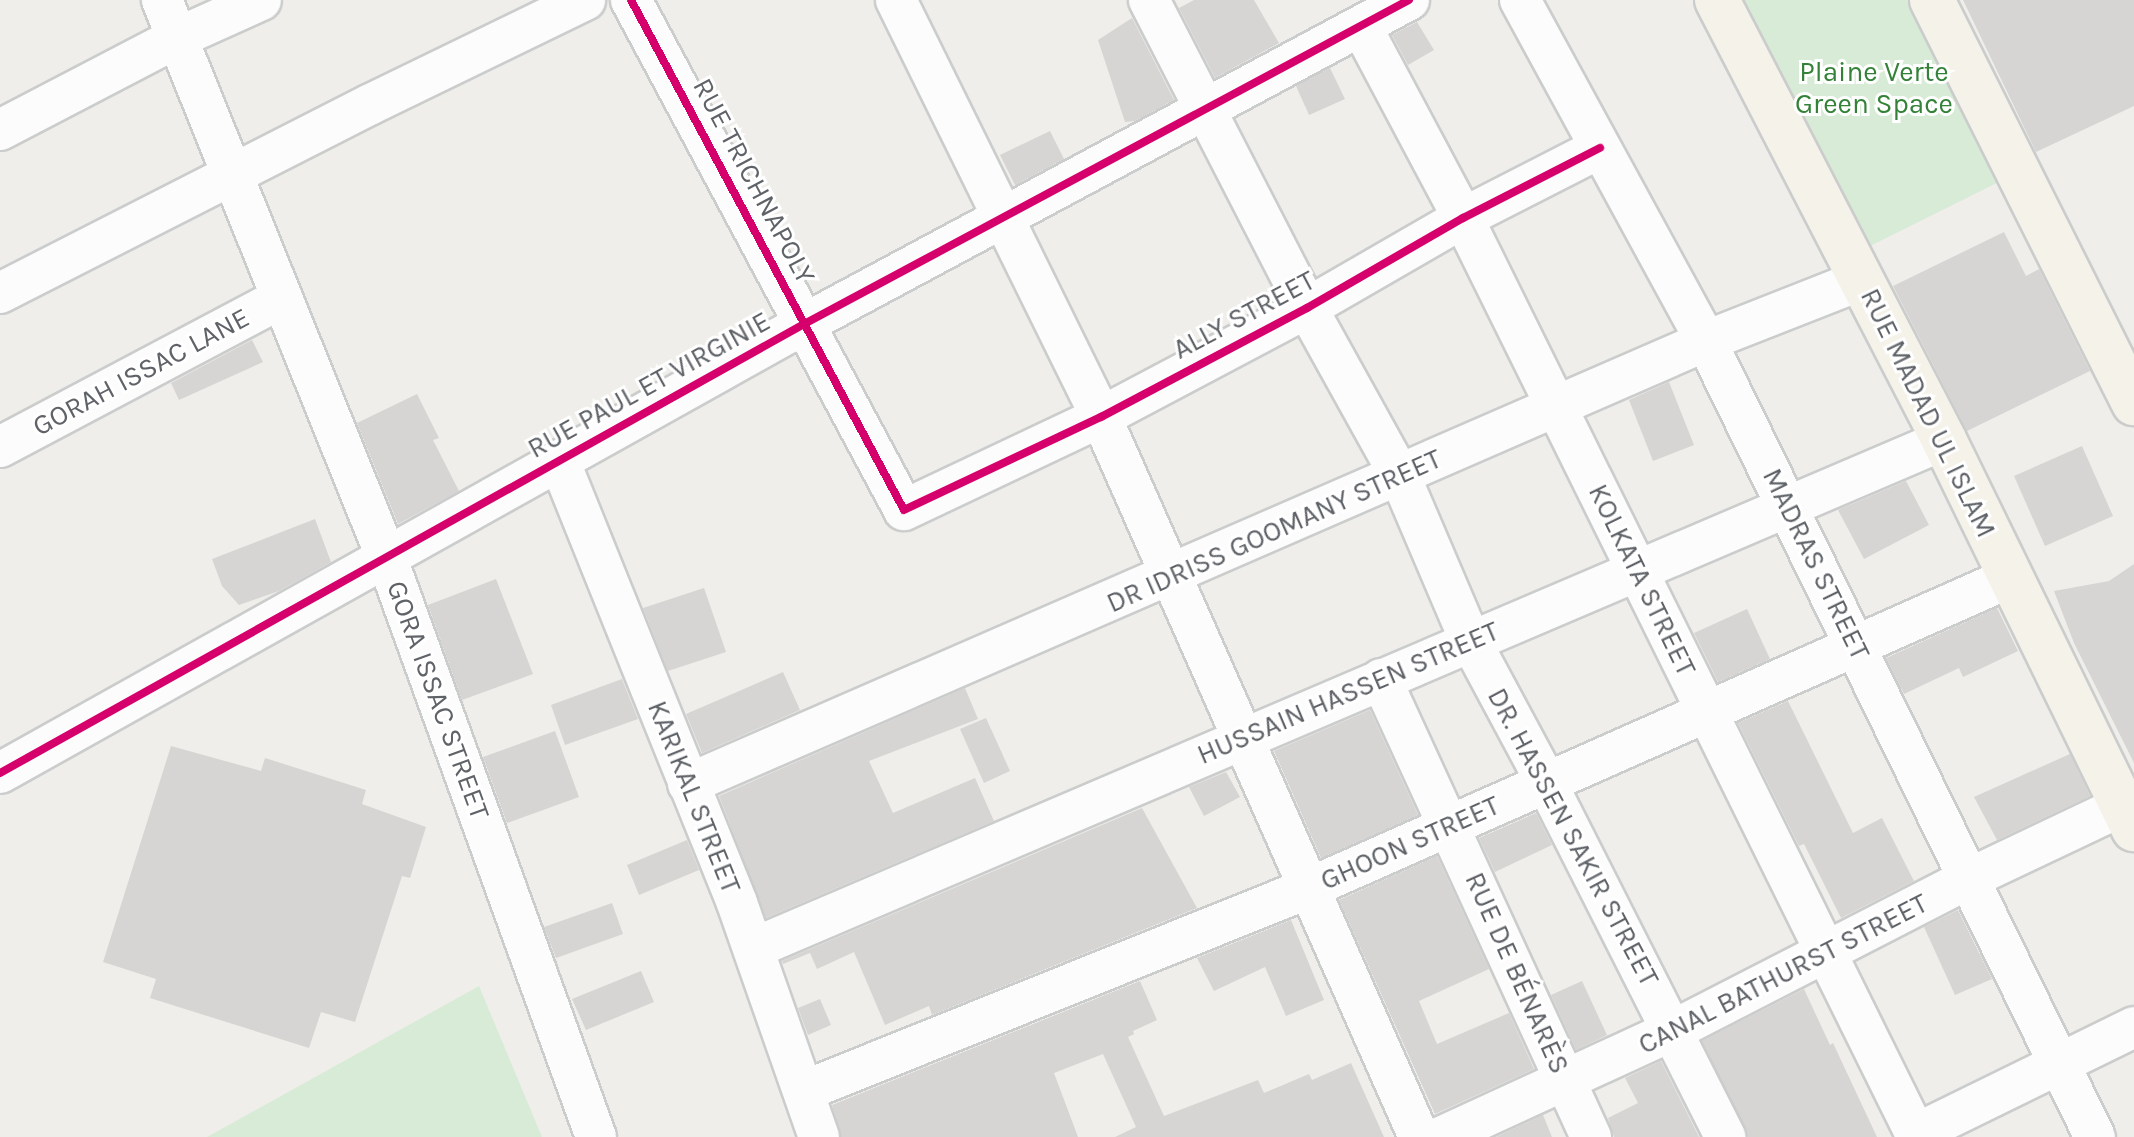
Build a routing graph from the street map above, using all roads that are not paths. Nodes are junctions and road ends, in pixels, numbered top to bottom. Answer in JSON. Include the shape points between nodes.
{"nodes":[{"id":1,"x":162,"y":0,"type":"edge"},
{"id":2,"x":261,"y":0,"type":"edge"},
{"id":3,"x":585,"y":0,"type":"edge"},
{"id":4,"x":631,"y":0,"type":"edge"},
{"id":5,"x":896,"y":0,"type":"edge"},
{"id":6,"x":1149,"y":0,"type":"edge"},
{"id":7,"x":1409,"y":0,"type":"edge"},
{"id":8,"x":1520,"y":0,"type":"edge"},
{"id":9,"x":1717,"y":0,"type":"edge"},
{"id":10,"x":1932,"y":0,"type":"edge"},
{"id":11,"x":1361,"y":26,"type":"junction"},
{"id":12,"x":177,"y":38,"type":"junction"},
{"id":13,"x":1203,"y":109,"type":"junction"},
{"id":14,"x":0,"y":130,"type":"edge"},
{"id":15,"x":1600,"y":148,"type":"junction"},
{"id":16,"x":233,"y":176,"type":"junction"},
{"id":17,"x":1001,"y":217,"type":"junction"},
{"id":18,"x":1463,"y":218,"type":"junction"},
{"id":19,"x":1861,"y":280,"type":"junction"},
{"id":20,"x":0,"y":293,"type":"edge"},
{"id":21,"x":282,"y":298,"type":"junction"},
{"id":22,"x":1307,"y":308,"type":"junction"},
{"id":23,"x":806,"y":323,"type":"junction"},
{"id":24,"x":1706,"y":341,"type":"junction"},
{"id":25,"x":2134,"y":403,"type":"edge"},
{"id":26,"x":1556,"y":406,"type":"junction"},
{"id":27,"x":1101,"y":417,"type":"junction"},
{"id":28,"x":1944,"y":440,"type":"junction"},
{"id":29,"x":0,"y":447,"type":"edge"},
{"id":30,"x":559,"y":460,"type":"junction"},
{"id":31,"x":1400,"y":476,"type":"junction"},
{"id":32,"x":1788,"y":505,"type":"junction"},
{"id":33,"x":904,"y":510,"type":"joint"},
{"id":34,"x":386,"y":556,"type":"junction"},
{"id":35,"x":1636,"y":571,"type":"junction"},
{"id":36,"x":1172,"y":576,"type":"junction"},
{"id":37,"x":2009,"y":578,"type":"junction"},
{"id":38,"x":1470,"y":640,"type":"junction"},
{"id":39,"x":1855,"y":646,"type":"junction"},
{"id":40,"x":1381,"y":679,"type":"junction"},
{"id":41,"x":1707,"y":712,"type":"junction"},
{"id":42,"x":1243,"y":737,"type":"junction"},
{"id":43,"x":0,"y":773,"type":"edge"},
{"id":44,"x":1546,"y":782,"type":"junction"},
{"id":45,"x":688,"y":784,"type":"junction"},
{"id":46,"x":2128,"y":817,"type":"edge"},
{"id":47,"x":1450,"y":827,"type":"junction"},
{"id":48,"x":1968,"y":879,"type":"junction"},
{"id":49,"x":1309,"y":888,"type":"junction"},
{"id":50,"x":754,"y":948,"type":"junction"},
{"id":51,"x":1825,"y":955,"type":"junction"},
{"id":52,"x":2134,"y":1027,"type":"edge"},
{"id":53,"x":1674,"y":1030,"type":"junction"},
{"id":54,"x":2058,"y":1063,"type":"junction"},
{"id":55,"x":1566,"y":1081,"type":"junction"},
{"id":56,"x":804,"y":1091,"type":"junction"},
{"id":57,"x":1916,"y":1136,"type":"edge"},
{"id":58,"x":596,"y":1137,"type":"edge"},
{"id":59,"x":819,"y":1137,"type":"edge"},
{"id":60,"x":1419,"y":1137,"type":"edge"},
{"id":61,"x":1441,"y":1137,"type":"edge"},
{"id":62,"x":1591,"y":1137,"type":"edge"},
{"id":63,"x":1725,"y":1137,"type":"edge"},
{"id":64,"x":2095,"y":1137,"type":"edge"}],
"edges":[{"from":1,"to":12,"type":"street","name":"GORA ISSAC STREET"},
{"from":2,"to":12,"type":"street"},
{"from":3,"to":16,"type":"street"},
{"from":4,"to":23,"type":"street","name":"RUE TRICHNAPOLY"},
{"from":5,"to":17,"type":"street"},
{"from":6,"to":13,"type":"street","name":"DR. HASSEN SAKIR STREET"},
{"from":7,"to":11,"type":"street","name":"RUE PAUL ET VIRGINIE"},
{"from":8,"to":15,"type":"street","name":"MADRAS STREET"},
{"from":9,"to":19,"type":"main road","name":"RUE MADAD UL ISLAM"},
{"from":10,"to":25,"type":"main road"},
{"from":11,"to":13,"type":"street","name":"RUE PAUL ET VIRGINIE"},
{"from":11,"to":18,"type":"street","name":"KOLKATA STREET"},
{"from":12,"to":14,"type":"street"},
{"from":12,"to":16,"type":"street","name":"GORA ISSAC STREET"},
{"from":13,"to":17,"type":"street","name":"RUE PAUL ET VIRGINIE"},
{"from":13,"to":22,"type":"street","name":"DR. HASSEN SAKIR STREET"},
{"from":15,"to":18,"type":"street","name":"ALLY STREET"},
{"from":15,"to":24,"type":"street","name":"MADRAS STREET"},
{"from":16,"to":20,"type":"street"},
{"from":16,"to":21,"type":"street","name":"GORA ISSAC STREET"},
{"from":17,"to":23,"type":"street","name":"RUE PAUL ET VIRGINIE"},
{"from":17,"to":27,"type":"street"},
{"from":18,"to":22,"type":"street","name":"ALLY STREET"},
{"from":18,"to":26,"type":"street","name":"KOLKATA STREET"},
{"from":19,"to":24,"type":"street","name":"DR IDRISS GOOMANY STREET"},
{"from":19,"to":28,"type":"main road","name":"RUE MADAD UL ISLAM"},
{"from":21,"to":29,"type":"street","name":"GORAH ISSAC LANE"},
{"from":21,"to":34,"type":"street","name":"GORA ISSAC STREET"},
{"from":22,"to":27,"type":"street","name":"ALLY STREET"},
{"from":22,"to":31,"type":"street","name":"DR. HASSEN SAKIR STREET"},
{"from":23,"to":30,"type":"street","name":"RUE PAUL ET VIRGINIE"},
{"from":23,"to":33,"type":"street","name":"RUE TRICHNAPOLY"},
{"from":24,"to":26,"type":"street","name":"DR IDRISS GOOMANY STREET"},
{"from":24,"to":32,"type":"street","name":"MADRAS STREET"},
{"from":26,"to":31,"type":"street","name":"DR IDRISS GOOMANY STREET"},
{"from":26,"to":35,"type":"street","name":"KOLKATA STREET"},
{"from":27,"to":33,"type":"street","name":"ALLY STREET"},
{"from":27,"to":36,"type":"street"},
{"from":28,"to":32,"type":"street","name":"HUSSAIN HASSEN STREET"},
{"from":28,"to":37,"type":"main road","name":"RUE MADAD UL ISLAM"},
{"from":30,"to":34,"type":"street","name":"RUE PAUL ET VIRGINIE"},
{"from":30,"to":45,"type":"street","name":"KARIKAL STREET"},
{"from":31,"to":36,"type":"street","name":"DR IDRISS GOOMANY STREET"},
{"from":31,"to":38,"type":"street","name":"DR. HASSEN SAKIR STREET"},
{"from":32,"to":35,"type":"street","name":"HUSSAIN HASSEN STREET"},
{"from":32,"to":39,"type":"street","name":"MADRAS STREET"},
{"from":34,"to":43,"type":"street","name":"RUE PAUL ET VIRGINIE"},
{"from":34,"to":58,"type":"street","name":"GORA ISSAC STREET"},
{"from":35,"to":38,"type":"street","name":"HUSSAIN HASSEN STREET"},
{"from":35,"to":41,"type":"street","name":"KOLKATA STREET"},
{"from":36,"to":42,"type":"street"},
{"from":36,"to":45,"type":"street","name":"DR IDRISS GOOMANY STREET"},
{"from":37,"to":39,"type":"street","name":"GHOON STREET"},
{"from":37,"to":46,"type":"main road","name":"RUE MADAD UL ISLAM"},
{"from":38,"to":40,"type":"street","name":"HUSSAIN HASSEN STREET"},
{"from":38,"to":44,"type":"street","name":"DR. HASSEN SAKIR STREET"},
{"from":39,"to":41,"type":"street","name":"GHOON STREET"},
{"from":39,"to":48,"type":"street","name":"MADRAS STREET"},
{"from":40,"to":42,"type":"street","name":"HUSSAIN HASSEN STREET"},
{"from":40,"to":47,"type":"street","name":"RUE DE BÉNARÈS"},
{"from":41,"to":44,"type":"street","name":"GHOON STREET"},
{"from":41,"to":51,"type":"street","name":"KOLKATA STREET"},
{"from":42,"to":49,"type":"street"},
{"from":42,"to":50,"type":"street","name":"HUSSAIN HASSEN STREET"},
{"from":44,"to":47,"type":"street","name":"GHOON STREET"},
{"from":44,"to":53,"type":"street","name":"DR. HASSEN SAKIR STREET"},
{"from":45,"to":50,"type":"street","name":"KARIKAL STREET"},
{"from":46,"to":48,"type":"street","name":"CANAL BATHURST STREET"},
{"from":47,"to":49,"type":"street","name":"GHOON STREET"},
{"from":47,"to":55,"type":"street","name":"RUE DE BÉNARÈS"},
{"from":48,"to":51,"type":"street","name":"CANAL BATHURST STREET"},
{"from":48,"to":54,"type":"street","name":"MADRAS STREET"},
{"from":49,"to":56,"type":"street","name":"GHOON STREET"},
{"from":49,"to":60,"type":"street"},
{"from":50,"to":56,"type":"street","name":"KARIKAL STREET"},
{"from":51,"to":53,"type":"street","name":"CANAL BATHURST STREET"},
{"from":51,"to":57,"type":"street","name":"KOLKATA STREET"},
{"from":52,"to":54,"type":"street"},
{"from":53,"to":55,"type":"street","name":"CANAL BATHURST STREET"},
{"from":53,"to":63,"type":"street","name":"DR. HASSEN SAKIR STREET"},
{"from":54,"to":57,"type":"street"},
{"from":54,"to":64,"type":"street","name":"MADRAS STREET"},
{"from":55,"to":61,"type":"street","name":"CANAL BATHURST STREET"},
{"from":55,"to":62,"type":"street","name":"RUE DE BÉNARÈS"},
{"from":56,"to":59,"type":"street","name":"KARIKAL STREET"}]}
